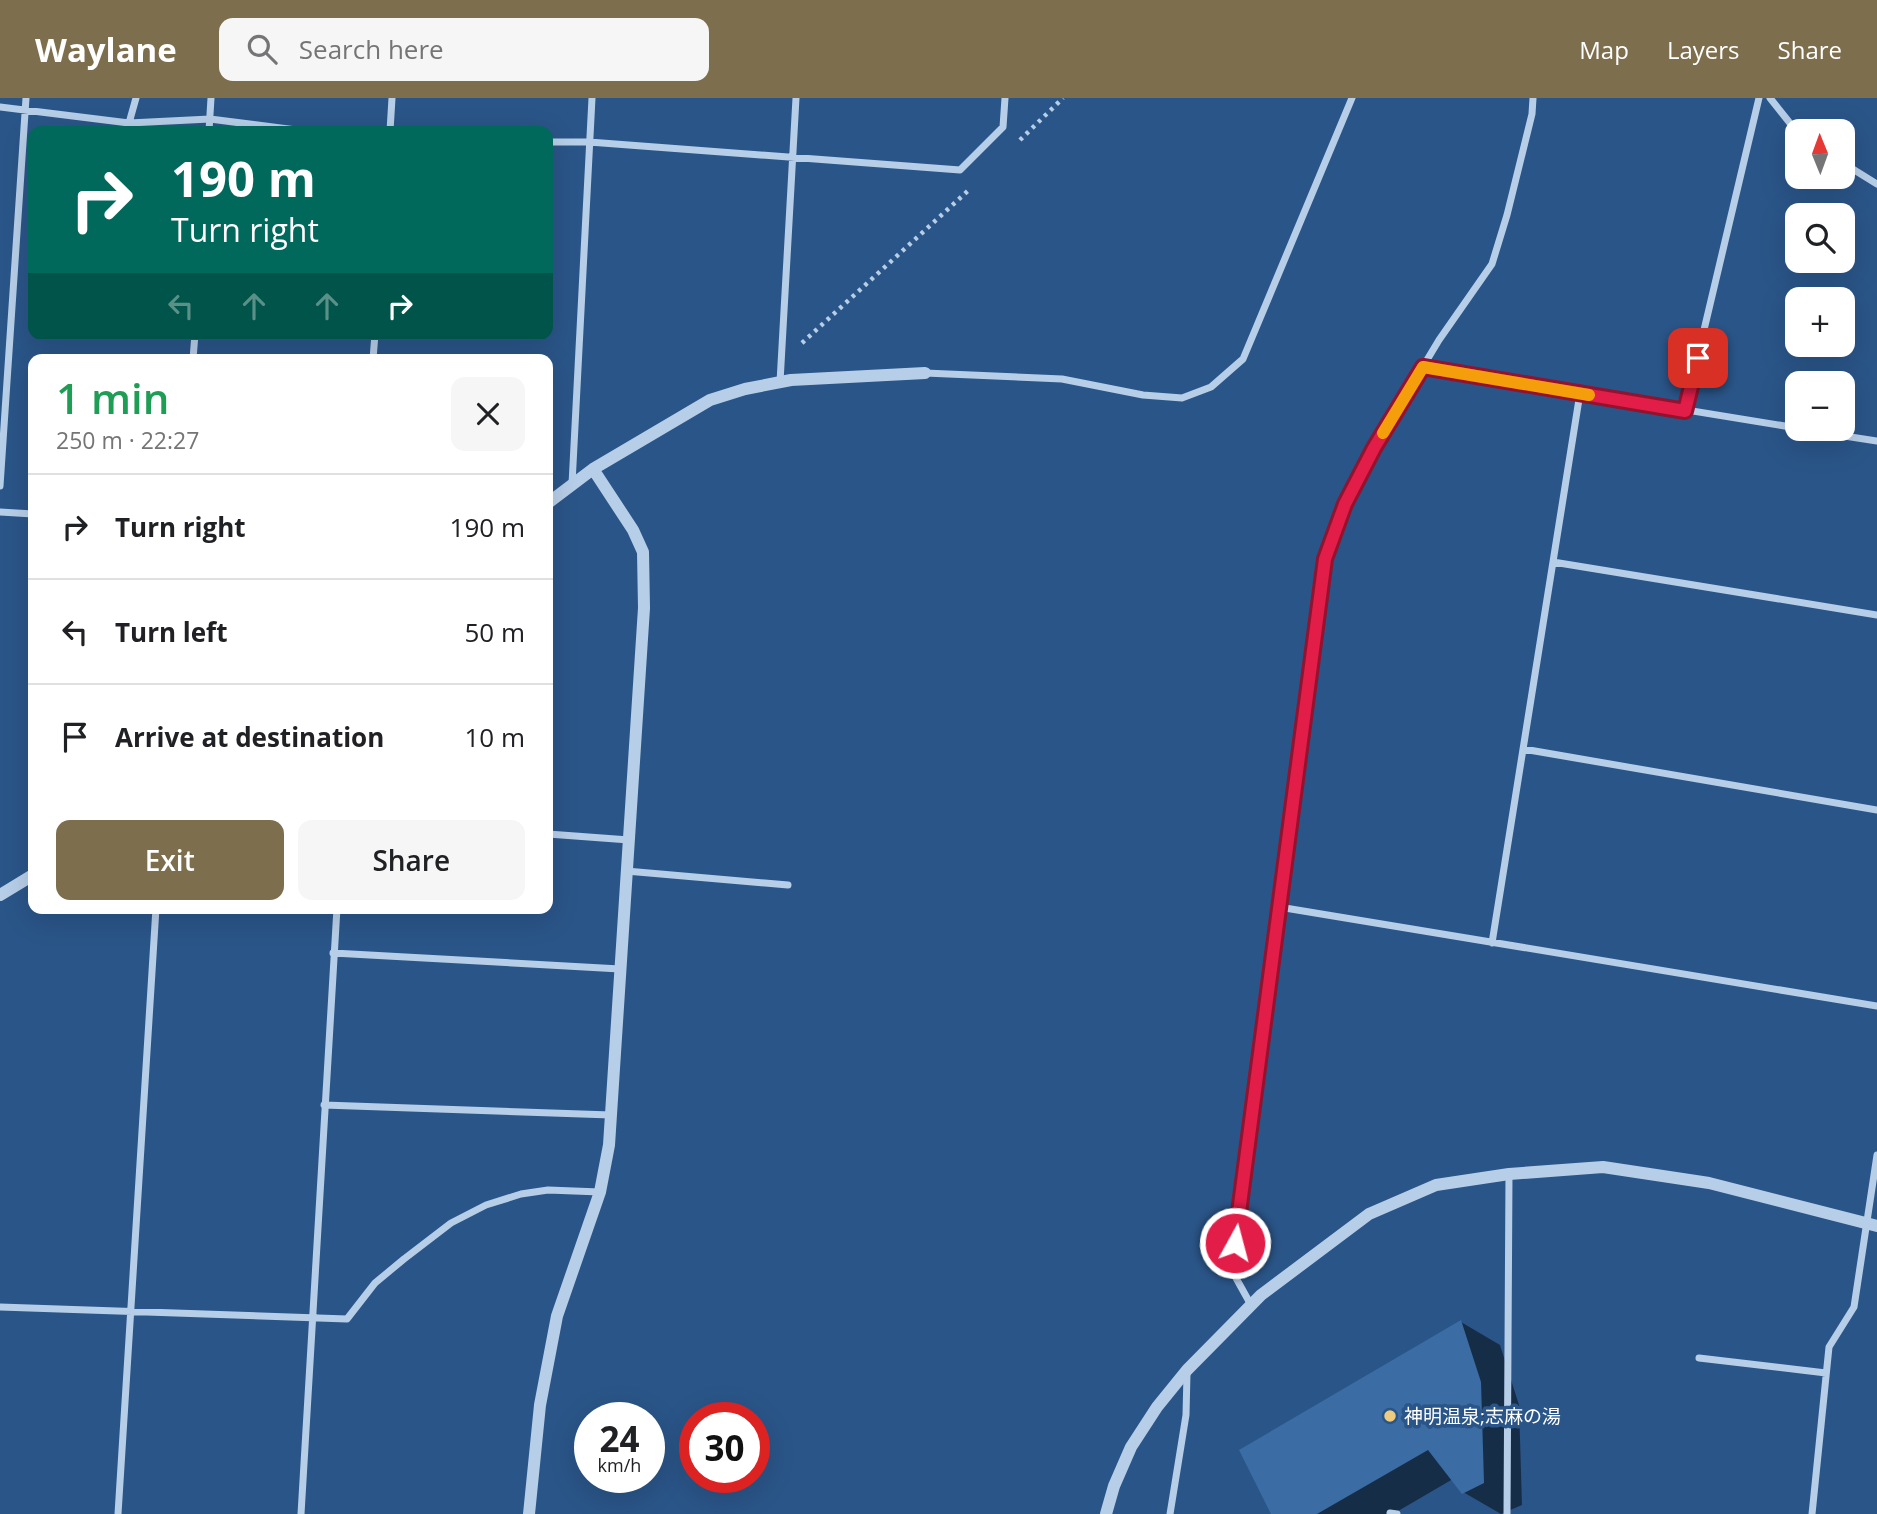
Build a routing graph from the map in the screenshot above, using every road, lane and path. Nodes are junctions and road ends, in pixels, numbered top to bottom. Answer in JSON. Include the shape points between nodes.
{"nodes":[{"id":1,"x":26,"y":98,"type":"edge"},
{"id":2,"x":136,"y":98,"type":"edge"},
{"id":3,"x":211,"y":98,"type":"edge"},
{"id":4,"x":392,"y":98,"type":"edge"},
{"id":5,"x":592,"y":98,"type":"edge"},
{"id":6,"x":796,"y":98,"type":"edge"},
{"id":7,"x":1004,"y":98,"type":"edge"},
{"id":8,"x":1063,"y":98,"type":"edge"},
{"id":9,"x":1353,"y":98,"type":"edge"},
{"id":10,"x":1533,"y":98,"type":"edge"},
{"id":11,"x":1759,"y":98,"type":"edge"},
{"id":12,"x":1770,"y":98,"type":"edge"},
{"id":13,"x":0,"y":107,"type":"edge"},
{"id":14,"x":25,"y":109,"type":"junction"},
{"id":15,"x":210,"y":119,"type":"junction"},
{"id":16,"x":1787,"y":119,"type":"edge"},
{"id":17,"x":129,"y":123,"type":"junction"},
{"id":18,"x":209,"y":126,"type":"edge"},
{"id":19,"x":265,"y":126,"type":"edge"},
{"id":20,"x":390,"y":126,"type":"edge"},
{"id":21,"x":553,"y":142,"type":"edge"},
{"id":22,"x":589,"y":142,"type":"junction"},
{"id":23,"x":1017,"y":143,"type":"dead end"},
{"id":24,"x":793,"y":157,"type":"junction"},
{"id":25,"x":1855,"y":170,"type":"edge"},
{"id":26,"x":979,"y":179,"type":"dead end"},
{"id":27,"x":1877,"y":184,"type":"edge"},
{"id":28,"x":781,"y":363,"type":"junction"},
{"id":29,"x":1423,"y":367,"type":"junction"},
{"id":30,"x":925,"y":373,"type":"joint"},
{"id":31,"x":780,"y":382,"type":"junction"},
{"id":32,"x":1580,"y":393,"type":"junction"},
{"id":33,"x":1685,"y":411,"type":"junction"},
{"id":34,"x":1785,"y":427,"type":"edge"},
{"id":35,"x":1855,"y":438,"type":"edge"},
{"id":36,"x":1877,"y":441,"type":"edge"},
{"id":37,"x":593,"y":469,"type":"junction"},
{"id":38,"x":572,"y":484,"type":"junction"},
{"id":39,"x":0,"y":486,"type":"edge"},
{"id":40,"x":553,"y":499,"type":"edge"},
{"id":41,"x":0,"y":512,"type":"edge"},
{"id":42,"x":28,"y":514,"type":"edge"},
{"id":43,"x":1553,"y":562,"type":"junction"},
{"id":44,"x":1877,"y":615,"type":"edge"},
{"id":45,"x":1523,"y":749,"type":"junction"},
{"id":46,"x":1877,"y":810,"type":"edge"},
{"id":47,"x":553,"y":834,"type":"edge"},
{"id":48,"x":629,"y":840,"type":"junction"},
{"id":49,"x":626,"y":871,"type":"junction"},
{"id":50,"x":28,"y":878,"type":"edge"},
{"id":51,"x":788,"y":885,"type":"dead end"},
{"id":52,"x":0,"y":895,"type":"edge"},
{"id":53,"x":1279,"y":907,"type":"junction"},
{"id":54,"x":156,"y":914,"type":"edge"},
{"id":55,"x":336,"y":914,"type":"edge"},
{"id":56,"x":1492,"y":943,"type":"junction"},
{"id":57,"x":333,"y":953,"type":"junction"},
{"id":58,"x":620,"y":969,"type":"junction"},
{"id":59,"x":1877,"y":1006,"type":"edge"},
{"id":60,"x":324,"y":1105,"type":"junction"},
{"id":61,"x":611,"y":1115,"type":"junction"},
{"id":62,"x":1877,"y":1155,"type":"edge"},
{"id":63,"x":1509,"y":1174,"type":"junction"},
{"id":64,"x":600,"y":1192,"type":"junction"},
{"id":65,"x":1872,"y":1224,"type":"edge"},
{"id":66,"x":1251,"y":1305,"type":"junction"},
{"id":67,"x":0,"y":1307,"type":"edge"},
{"id":68,"x":130,"y":1312,"type":"junction"},
{"id":69,"x":312,"y":1319,"type":"junction"},
{"id":70,"x":1699,"y":1358,"type":"dead end"},
{"id":71,"x":1187,"y":1370,"type":"junction"},
{"id":72,"x":1826,"y":1373,"type":"junction"},
{"id":73,"x":118,"y":1514,"type":"edge"},
{"id":74,"x":301,"y":1514,"type":"edge"},
{"id":75,"x":529,"y":1514,"type":"edge"},
{"id":76,"x":1106,"y":1514,"type":"edge"},
{"id":77,"x":1170,"y":1514,"type":"edge"},
{"id":78,"x":1507,"y":1514,"type":"edge"},
{"id":79,"x":1812,"y":1514,"type":"edge"}],
"edges":[{"from":1,"to":14,"type":"street"},
{"from":2,"to":17,"type":"street"},
{"from":3,"to":15,"type":"street"},
{"from":4,"to":20,"type":"street"},
{"from":5,"to":22,"type":"street"},
{"from":6,"to":24,"type":"street"},
{"from":7,"to":24,"type":"street","via":[[1003,127],[960,170]]},
{"from":8,"to":23,"type":"path"},
{"from":9,"to":30,"type":"street","via":[[1243,359],[1211,387],[1182,398],[1062,379]]},
{"from":10,"to":29,"type":"street","via":[[1492,264]]},
{"from":11,"to":33,"type":"street"},
{"from":12,"to":16,"type":"street"},
{"from":13,"to":14,"type":"street"},
{"from":14,"to":17,"type":"street"},
{"from":14,"to":39,"type":"street"},
{"from":15,"to":17,"type":"street"},
{"from":15,"to":18,"type":"street"},
{"from":15,"to":19,"type":"street"},
{"from":21,"to":22,"type":"street"},
{"from":22,"to":24,"type":"street"},
{"from":22,"to":38,"type":"street"},
{"from":24,"to":28,"type":"street"},
{"from":25,"to":27,"type":"street"},
{"from":26,"to":28,"type":"path"},
{"from":28,"to":31,"type":"street"},
{"from":29,"to":32,"type":"street"},
{"from":29,"to":53,"type":"street","via":[[1345,504],[1325,559]]},
{"from":30,"to":31,"type":"street"},
{"from":31,"to":37,"type":"street","via":[[710,400]]},
{"from":32,"to":33,"type":"street"},
{"from":32,"to":43,"type":"street"},
{"from":33,"to":34,"type":"street"},
{"from":35,"to":36,"type":"street"},
{"from":37,"to":38,"type":"street"},
{"from":37,"to":48,"type":"street","via":[[643,552],[644,608]]},
{"from":38,"to":40,"type":"street"},
{"from":41,"to":42,"type":"street"},
{"from":43,"to":44,"type":"street"},
{"from":43,"to":45,"type":"street"},
{"from":45,"to":46,"type":"street"},
{"from":45,"to":56,"type":"street"},
{"from":47,"to":48,"type":"street"},
{"from":48,"to":49,"type":"street"},
{"from":49,"to":51,"type":"street"},
{"from":49,"to":58,"type":"street"},
{"from":50,"to":52,"type":"street"},
{"from":53,"to":56,"type":"street"},
{"from":53,"to":66,"type":"street","via":[[1231,1269]]},
{"from":54,"to":68,"type":"street"},
{"from":55,"to":57,"type":"street"},
{"from":56,"to":59,"type":"street"},
{"from":57,"to":58,"type":"street"},
{"from":57,"to":60,"type":"street"},
{"from":58,"to":61,"type":"street"},
{"from":60,"to":61,"type":"street"},
{"from":60,"to":69,"type":"street"},
{"from":61,"to":64,"type":"street"},
{"from":62,"to":65,"type":"street"},
{"from":63,"to":65,"type":"street","via":[[1603,1167],[1709,1183]]},
{"from":63,"to":66,"type":"street","via":[[1436,1185],[1368,1214]]},
{"from":63,"to":78,"type":"street"},
{"from":64,"to":69,"type":"street","via":[[548,1190],[486,1205],[451,1223],[374,1283],[348,1319]]},
{"from":64,"to":75,"type":"street","via":[[557,1316],[540,1405]]},
{"from":65,"to":72,"type":"street","via":[[1854,1307],[1829,1347]]},
{"from":66,"to":71,"type":"street"},
{"from":67,"to":68,"type":"street"},
{"from":68,"to":69,"type":"street"},
{"from":68,"to":73,"type":"street"},
{"from":69,"to":74,"type":"street"},
{"from":70,"to":72,"type":"street"},
{"from":71,"to":76,"type":"street","via":[[1131,1447]]},
{"from":71,"to":77,"type":"street","via":[[1186,1415]]},
{"from":72,"to":79,"type":"street"}]}
